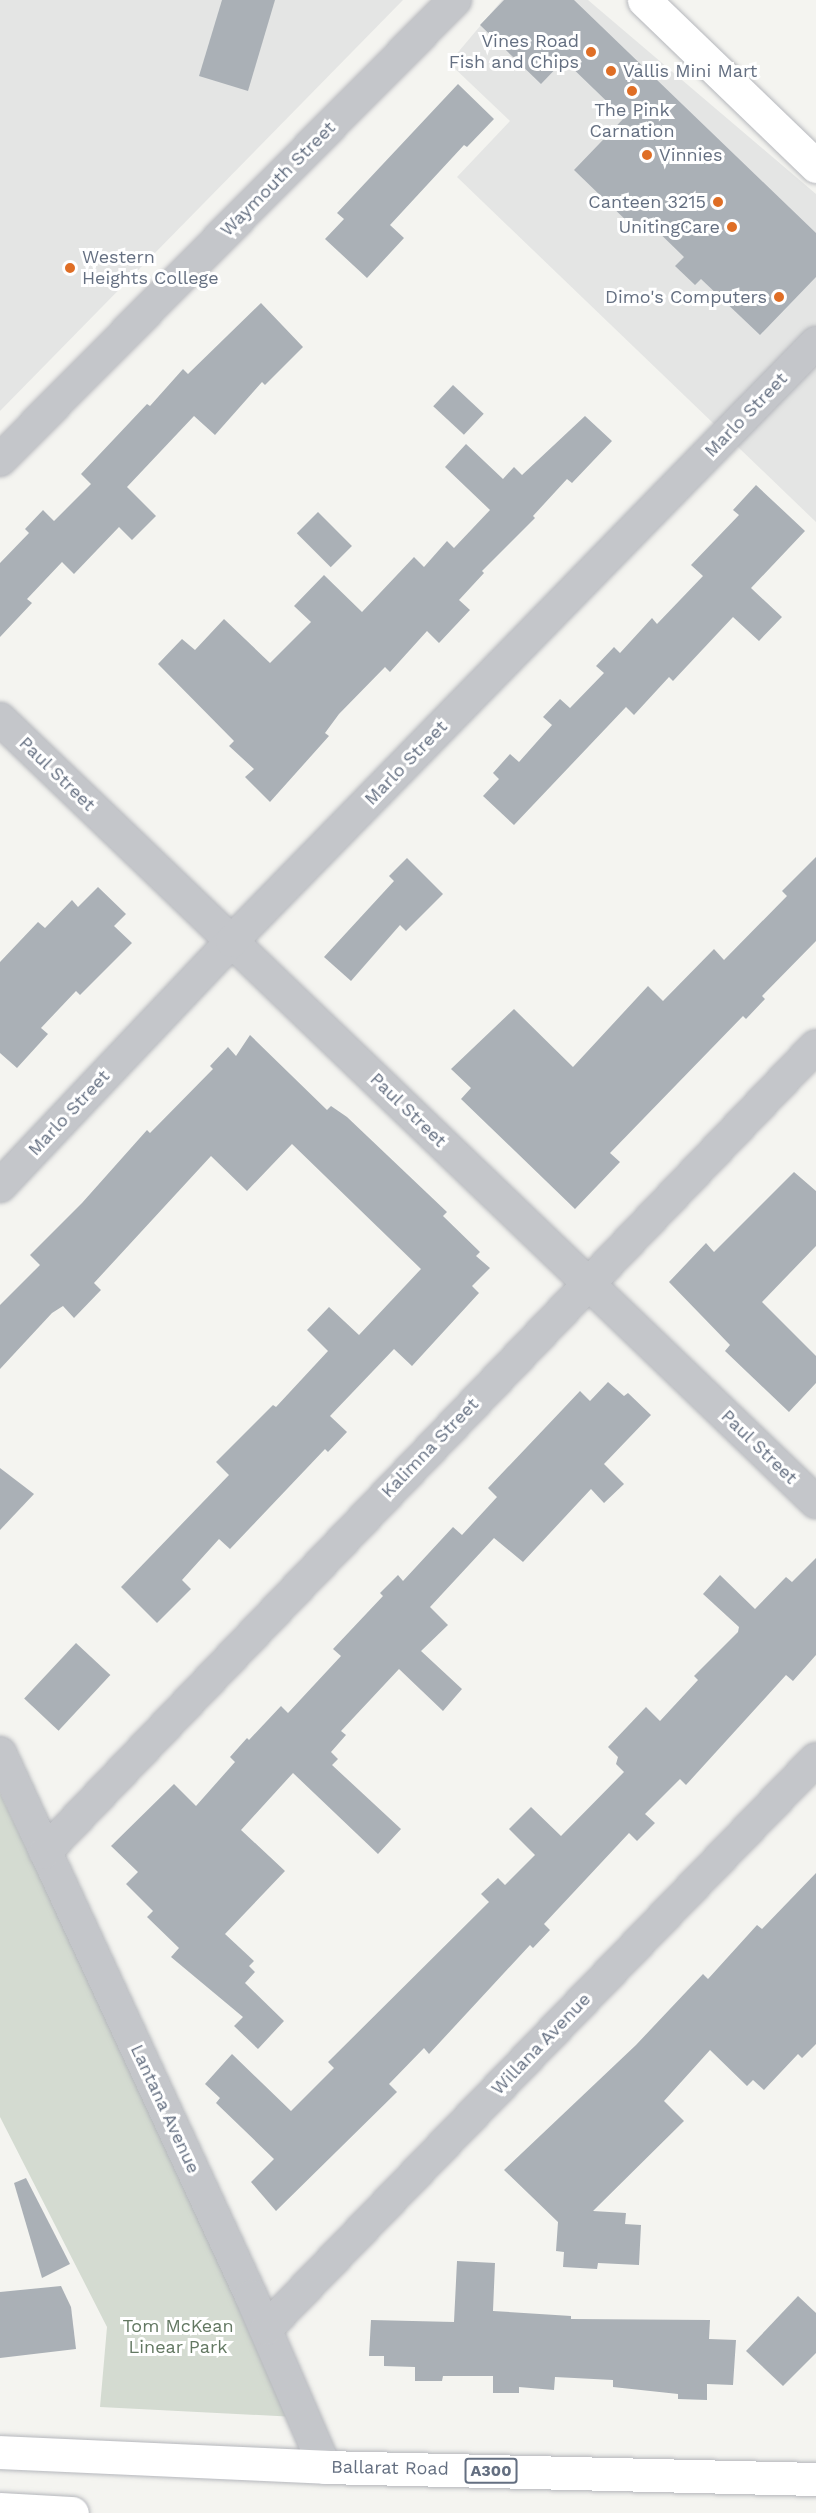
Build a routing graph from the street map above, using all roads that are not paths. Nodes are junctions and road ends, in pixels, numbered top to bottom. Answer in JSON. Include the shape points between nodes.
{"nodes":[{"id":1,"x":455,"y":0,"type":"edge"},
{"id":2,"x":644,"y":0,"type":"edge"},
{"id":3,"x":816,"y":166,"type":"edge"},
{"id":4,"x":816,"y":343,"type":"edge"},
{"id":5,"x":0,"y":460,"type":"edge"},
{"id":6,"x":0,"y":718,"type":"edge"},
{"id":7,"x":232,"y":941,"type":"junction"},
{"id":8,"x":816,"y":1046,"type":"edge"},
{"id":9,"x":0,"y":1186,"type":"edge"},
{"id":10,"x":588,"y":1283,"type":"junction"},
{"id":11,"x":816,"y":1502,"type":"edge"},
{"id":12,"x":0,"y":1753,"type":"edge"},
{"id":13,"x":816,"y":1759,"type":"edge"},
{"id":14,"x":45,"y":1852,"type":"junction"},
{"id":15,"x":266,"y":2329,"type":"junction"},
{"id":16,"x":0,"y":2452,"type":"edge"},
{"id":17,"x":325,"y":2467,"type":"junction"},
{"id":18,"x":816,"y":2479,"type":"edge"},
{"id":19,"x":0,"y":2509,"type":"edge"},
{"id":20,"x":72,"y":2513,"type":"edge"}],
"edges":[{"from":1,"to":5,"type":"street","name":"Waymouth Street"},
{"from":2,"to":3,"type":"main road"},
{"from":4,"to":7,"type":"street","name":"Marlo Street"},
{"from":6,"to":7,"type":"street","name":"Paul Street"},
{"from":7,"to":9,"type":"street","name":"Marlo Street"},
{"from":7,"to":10,"type":"street","name":"Paul Street"},
{"from":8,"to":10,"type":"street","name":"Kalimna Street"},
{"from":10,"to":11,"type":"street","name":"Paul Street"},
{"from":10,"to":14,"type":"street","name":"Kalimna Street"},
{"from":12,"to":14,"type":"street","name":"Lantana Avenue"},
{"from":13,"to":15,"type":"street","name":"Willana Avenue"},
{"from":14,"to":15,"type":"street","name":"Lantana Avenue"},
{"from":15,"to":17,"type":"street","name":"Lantana Avenue"},
{"from":16,"to":17,"type":"main road","name":"Ballarat Road","number":"A300"},
{"from":17,"to":18,"type":"main road","name":"Ballarat Road","number":"A300"},
{"from":19,"to":20,"type":"main road"}]}
